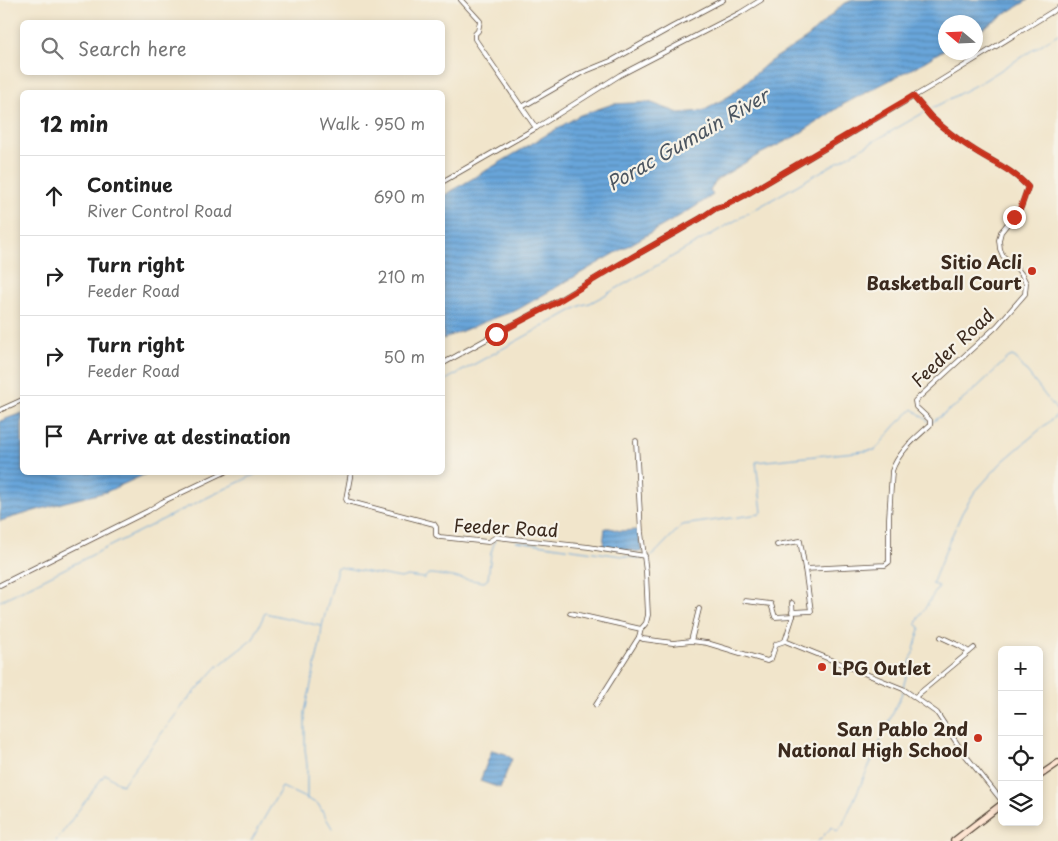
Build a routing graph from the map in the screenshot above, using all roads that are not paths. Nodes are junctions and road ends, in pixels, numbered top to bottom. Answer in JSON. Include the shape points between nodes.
{"nodes":[{"id":1,"x":461,"y":0,"type":"edge"},
{"id":2,"x":723,"y":0,"type":"edge"},
{"id":3,"x":761,"y":0,"type":"edge"},
{"id":4,"x":1058,"y":8,"type":"edge"},
{"id":5,"x":913,"y":96,"type":"junction"},
{"id":6,"x":522,"y":107,"type":"junction"},
{"id":7,"x":536,"y":128,"type":"junction"},
{"id":8,"x":445,"y":180,"type":"edge"},
{"id":9,"x":445,"y":362,"type":"edge"},
{"id":10,"x":20,"y":401,"type":"edge"},
{"id":11,"x":0,"y":410,"type":"edge"},
{"id":12,"x":636,"y":441,"type":"dead end"},
{"id":13,"x":219,"y":475,"type":"edge"},
{"id":14,"x":350,"y":475,"type":"edge"},
{"id":15,"x":777,"y":545,"type":"dead end"},
{"id":16,"x":645,"y":558,"type":"junction"},
{"id":17,"x":805,"y":569,"type":"junction"},
{"id":18,"x":0,"y":585,"type":"edge"},
{"id":19,"x":745,"y":601,"type":"dead end"},
{"id":20,"x":792,"y":603,"type":"dead end"},
{"id":21,"x":699,"y":609,"type":"dead end"},
{"id":22,"x":570,"y":613,"type":"dead end"},
{"id":23,"x":793,"y":614,"type":"junction"},
{"id":24,"x":640,"y":629,"type":"junction"},
{"id":25,"x":639,"y":637,"type":"junction"},
{"id":26,"x":941,"y":637,"type":"dead end"},
{"id":27,"x":691,"y":641,"type":"junction"},
{"id":28,"x":785,"y":641,"type":"junction"},
{"id":29,"x":974,"y":648,"type":"dead end"},
{"id":30,"x":969,"y":652,"type":"junction"},
{"id":31,"x":915,"y":697,"type":"junction"},
{"id":32,"x":596,"y":705,"type":"dead end"},
{"id":33,"x":1058,"y":763,"type":"edge"},
{"id":34,"x":1043,"y":773,"type":"edge"},
{"id":35,"x":998,"y":798,"type":"edge"},
{"id":36,"x":998,"y":806,"type":"edge"},
{"id":37,"x":954,"y":841,"type":"edge"}],
"edges":[{"from":1,"to":6,"type":"street","via":[[480,22],[474,38]]},
{"from":2,"to":6,"type":"street"},
{"from":3,"to":7,"type":"street","via":[[620,75]]},
{"from":4,"to":5,"type":"street"},
{"from":5,"to":9,"type":"street","via":[[747,194],[716,208],[557,302]]},
{"from":5,"to":17,"type":"street","name":"Feeder Road","via":[[950,133],[1008,170],[1028,187],[1021,207],[1001,232],[999,240],[1003,256],[1016,267],[1026,283],[1025,294],[997,326],[915,401],[930,420],[930,425],[894,464],[889,562],[885,565]]},
{"from":6,"to":7,"type":"street"},
{"from":7,"to":8,"type":"street"},
{"from":10,"to":11,"type":"street"},
{"from":12,"to":16,"type":"street"},
{"from":13,"to":18,"type":"street"},
{"from":14,"to":16,"type":"street","name":"Feeder Road","via":[[347,501],[434,524],[436,535],[440,537],[488,542],[496,537],[506,538],[589,547]]},
{"from":15,"to":17,"type":"street","via":[[800,541]]},
{"from":16,"to":24,"type":"street","via":[[648,620]]},
{"from":17,"to":23,"type":"street","via":[[811,611]]},
{"from":19,"to":23,"type":"street","via":[[771,604],[774,617]]},
{"from":20,"to":23,"type":"street"},
{"from":21,"to":27,"type":"street"},
{"from":22,"to":24,"type":"street"},
{"from":23,"to":28,"type":"street"},
{"from":24,"to":25,"type":"street"},
{"from":25,"to":27,"type":"street","via":[[673,643]]},
{"from":25,"to":32,"type":"street"},
{"from":26,"to":30,"type":"street"},
{"from":27,"to":28,"type":"street","via":[[767,661],[776,644]]},
{"from":28,"to":31,"type":"street","via":[[903,689]]},
{"from":29,"to":30,"type":"street"},
{"from":30,"to":31,"type":"street"},
{"from":31,"to":35,"type":"street","via":[[937,713]]},
{"from":33,"to":34,"type":"main road"},
{"from":36,"to":37,"type":"main road"}]}
